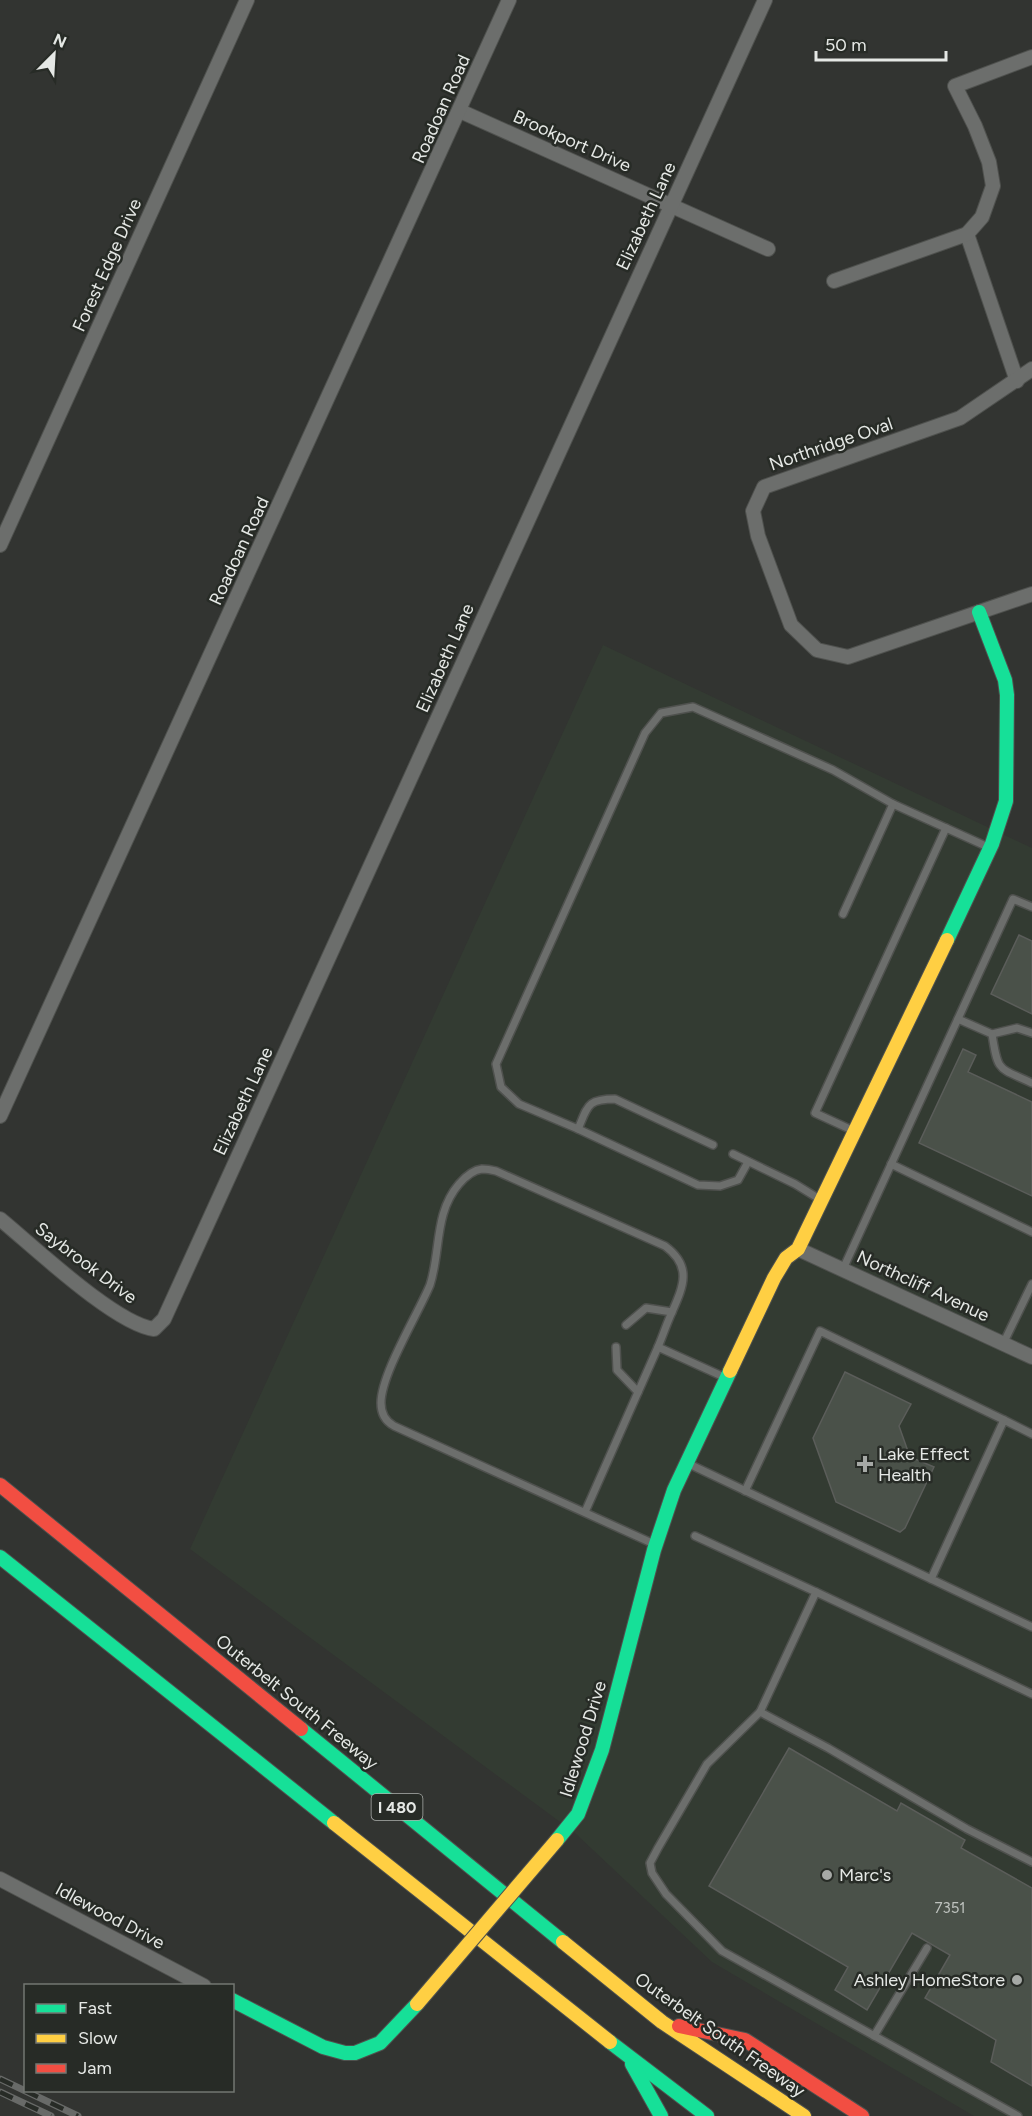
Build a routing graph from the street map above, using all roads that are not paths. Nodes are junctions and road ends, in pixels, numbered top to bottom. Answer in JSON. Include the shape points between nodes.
{"nodes":[{"id":1,"x":247,"y":0,"type":"edge"},
{"id":2,"x":509,"y":0,"type":"edge"},
{"id":3,"x":765,"y":0,"type":"edge"},
{"id":4,"x":1032,"y":57,"type":"edge"},
{"id":5,"x":460,"y":111,"type":"junction"},
{"id":6,"x":671,"y":205,"type":"junction"},
{"id":7,"x":967,"y":234,"type":"junction"},
{"id":8,"x":768,"y":249,"type":"dead end"},
{"id":9,"x":834,"y":281,"type":"dead end"},
{"id":10,"x":1032,"y":369,"type":"edge"},
{"id":11,"x":1017,"y":381,"type":"junction"},
{"id":12,"x":0,"y":545,"type":"edge"},
{"id":13,"x":1032,"y":594,"type":"edge"},
{"id":14,"x":979,"y":612,"type":"junction"},
{"id":15,"x":893,"y":804,"type":"junction"},
{"id":16,"x":946,"y":828,"type":"junction"},
{"id":17,"x":990,"y":848,"type":"junction"},
{"id":18,"x":1032,"y":907,"type":"edge"},
{"id":19,"x":843,"y":914,"type":"dead end"},
{"id":20,"x":958,"y":1019,"type":"junction"},
{"id":21,"x":1032,"y":1033,"type":"edge"},
{"id":22,"x":992,"y":1034,"type":"junction"},
{"id":23,"x":1032,"y":1083,"type":"edge"},
{"id":24,"x":0,"y":1116,"type":"edge"},
{"id":25,"x":578,"y":1129,"type":"junction"},
{"id":26,"x":854,"y":1131,"type":"junction"},
{"id":27,"x":713,"y":1145,"type":"dead end"},
{"id":28,"x":733,"y":1154,"type":"dead end"},
{"id":29,"x":748,"y":1162,"type":"junction"},
{"id":30,"x":891,"y":1164,"type":"junction"},
{"id":31,"x":821,"y":1200,"type":"junction"},
{"id":32,"x":0,"y":1219,"type":"edge"},
{"id":33,"x":1032,"y":1232,"type":"edge"},
{"id":34,"x":798,"y":1249,"type":"junction"},
{"id":35,"x":843,"y":1269,"type":"junction"},
{"id":36,"x":1032,"y":1284,"type":"edge"},
{"id":37,"x":672,"y":1312,"type":"junction"},
{"id":38,"x":626,"y":1325,"type":"dead end"},
{"id":39,"x":154,"y":1329,"type":"joint"},
{"id":40,"x":1003,"y":1344,"type":"junction"},
{"id":41,"x":616,"y":1347,"type":"dead end"},
{"id":42,"x":658,"y":1347,"type":"junction"},
{"id":43,"x":1032,"y":1357,"type":"edge"},
{"id":44,"x":726,"y":1378,"type":"junction"},
{"id":45,"x":638,"y":1392,"type":"junction"},
{"id":46,"x":1004,"y":1420,"type":"junction"},
{"id":47,"x":1032,"y":1434,"type":"edge"},
{"id":48,"x":686,"y":1462,"type":"junction"},
{"id":49,"x":0,"y":1485,"type":"edge"},
{"id":50,"x":745,"y":1491,"type":"junction"},
{"id":51,"x":585,"y":1512,"type":"junction"},
{"id":52,"x":695,"y":1536,"type":"dead end"},
{"id":53,"x":656,"y":1545,"type":"junction"},
{"id":54,"x":0,"y":1557,"type":"edge"},
{"id":55,"x":931,"y":1579,"type":"junction"},
{"id":56,"x":816,"y":1592,"type":"junction"},
{"id":57,"x":1032,"y":1627,"type":"edge"},
{"id":58,"x":1032,"y":1694,"type":"edge"},
{"id":59,"x":760,"y":1712,"type":"junction"},
{"id":60,"x":1032,"y":1862,"type":"edge"},
{"id":61,"x":0,"y":1879,"type":"edge"},
{"id":62,"x":927,"y":1948,"type":"dead end"},
{"id":63,"x":200,"y":1984,"type":"edge"},
{"id":64,"x":234,"y":2001,"type":"edge"},
{"id":65,"x":662,"y":2022,"type":"junction"},
{"id":66,"x":874,"y":2036,"type":"junction"},
{"id":67,"x":627,"y":2056,"type":"junction"},
{"id":68,"x":661,"y":2116,"type":"edge"},
{"id":69,"x":707,"y":2116,"type":"edge"},
{"id":70,"x":804,"y":2116,"type":"edge"},
{"id":71,"x":862,"y":2116,"type":"edge"},
{"id":72,"x":1018,"y":2116,"type":"edge"}],
"edges":[{"from":1,"to":12,"type":"street","name":"Forest Edge Drive"},
{"from":2,"to":5,"type":"street","name":"Roadoan Road"},
{"from":3,"to":6,"type":"street","name":"Elizabeth Lane"},
{"from":4,"to":7,"type":"street","via":[[955,86],[986,153],[993,186],[982,217]]},
{"from":5,"to":6,"type":"street","name":"Brookport Drive"},
{"from":5,"to":24,"type":"street","name":"Roadoan Road"},
{"from":6,"to":8,"type":"street","name":"Brookport Drive"},
{"from":6,"to":39,"type":"street","name":"Elizabeth Lane","via":[[164,1319]]},
{"from":7,"to":9,"type":"street"},
{"from":7,"to":11,"type":"street"},
{"from":10,"to":11,"type":"street","name":"Northridge Oval"},
{"from":11,"to":14,"type":"street","name":"Northridge Oval","via":[[960,418],[764,487],[753,511],[758,536],[791,625],[817,650],[848,657]]},
{"from":13,"to":14,"type":"street","name":"Northridge Oval"},
{"from":14,"to":17,"type":"main road","name":"Idlewood Drive","via":[[1005,680],[1006,695],[1006,801]]},
{"from":15,"to":16,"type":"lane"},
{"from":15,"to":19,"type":"lane"},
{"from":15,"to":25,"type":"lane","via":[[833,770],[693,707],[661,713],[645,733],[496,1064],[501,1087],[519,1104]]},
{"from":16,"to":17,"type":"lane"},
{"from":16,"to":26,"type":"lane","via":[[815,1113]]},
{"from":17,"to":26,"type":"main road","name":"Idlewood Drive"},
{"from":18,"to":20,"type":"lane","via":[[1014,899]]},
{"from":20,"to":22,"type":"lane"},
{"from":20,"to":30,"type":"lane"},
{"from":21,"to":22,"type":"lane","via":[[1017,1028]]},
{"from":22,"to":23,"type":"lane","via":[[996,1062],[1002,1069]]},
{"from":25,"to":27,"type":"lane","via":[[587,1107],[598,1099],[615,1099]]},
{"from":25,"to":29,"type":"lane","via":[[698,1185],[720,1186],[738,1180]]},
{"from":26,"to":31,"type":"main road","name":"Idlewood Drive"},
{"from":28,"to":29,"type":"lane"},
{"from":29,"to":31,"type":"lane"},
{"from":30,"to":33,"type":"lane"},
{"from":30,"to":35,"type":"lane"},
{"from":31,"to":34,"type":"main road","name":"Idlewood Drive"},
{"from":32,"to":39,"type":"street","name":"Saybrook Drive","via":[[107,1306],[136,1324]]},
{"from":34,"to":35,"type":"street","name":"Northcliff Avenue"},
{"from":34,"to":44,"type":"main road","name":"Idlewood Drive","via":[[782,1264]]},
{"from":35,"to":40,"type":"street","name":"Northcliff Avenue"},
{"from":36,"to":40,"type":"lane"},
{"from":37,"to":38,"type":"lane","via":[[646,1308]]},
{"from":37,"to":42,"type":"lane"},
{"from":37,"to":51,"type":"lane","via":[[684,1284],[683,1273],[680,1261],[664,1246],[496,1171],[482,1169],[470,1174],[452,1192],[439,1227],[430,1285],[386,1379],[381,1403],[384,1416],[394,1426]]},
{"from":40,"to":43,"type":"street","name":"Northcliff Avenue"},
{"from":41,"to":45,"type":"lane","via":[[617,1370]]},
{"from":42,"to":44,"type":"lane"},
{"from":42,"to":45,"type":"lane"},
{"from":44,"to":48,"type":"main road","name":"Idlewood Drive"},
{"from":45,"to":51,"type":"lane"},
{"from":46,"to":47,"type":"lane"},
{"from":46,"to":50,"type":"lane","via":[[820,1331]]},
{"from":46,"to":55,"type":"lane"},
{"from":48,"to":50,"type":"lane"},
{"from":48,"to":53,"type":"main road","name":"Idlewood Drive"},
{"from":49,"to":65,"type":"main road","name":"Outerbelt South Freeway","number":"I 480"},
{"from":50,"to":55,"type":"lane"},
{"from":51,"to":53,"type":"lane"},
{"from":52,"to":56,"type":"lane"},
{"from":53,"to":64,"type":"main road","name":"Idlewood Drive","bridge":true,"via":[[602,1750],[578,1814],[398,2027],[380,2043],[345,2053],[323,2047]]},
{"from":54,"to":67,"type":"main road","number":"I 480"},
{"from":55,"to":57,"type":"lane"},
{"from":56,"to":58,"type":"lane"},
{"from":56,"to":59,"type":"lane"},
{"from":59,"to":60,"type":"lane"},
{"from":59,"to":66,"type":"lane","via":[[707,1764],[650,1863],[651,1873],[666,1894],[722,1951]]},
{"from":61,"to":63,"type":"street","name":"Idlewood Drive"},
{"from":62,"to":66,"type":"lane"},
{"from":65,"to":70,"type":"main road","name":"Outerbelt South Freeway","number":"I 480"},
{"from":65,"to":71,"type":"main road","via":[[745,2040]]},
{"from":66,"to":72,"type":"lane"},
{"from":67,"to":68,"type":"main road"},
{"from":67,"to":69,"type":"main road","number":"I 480"}]}
